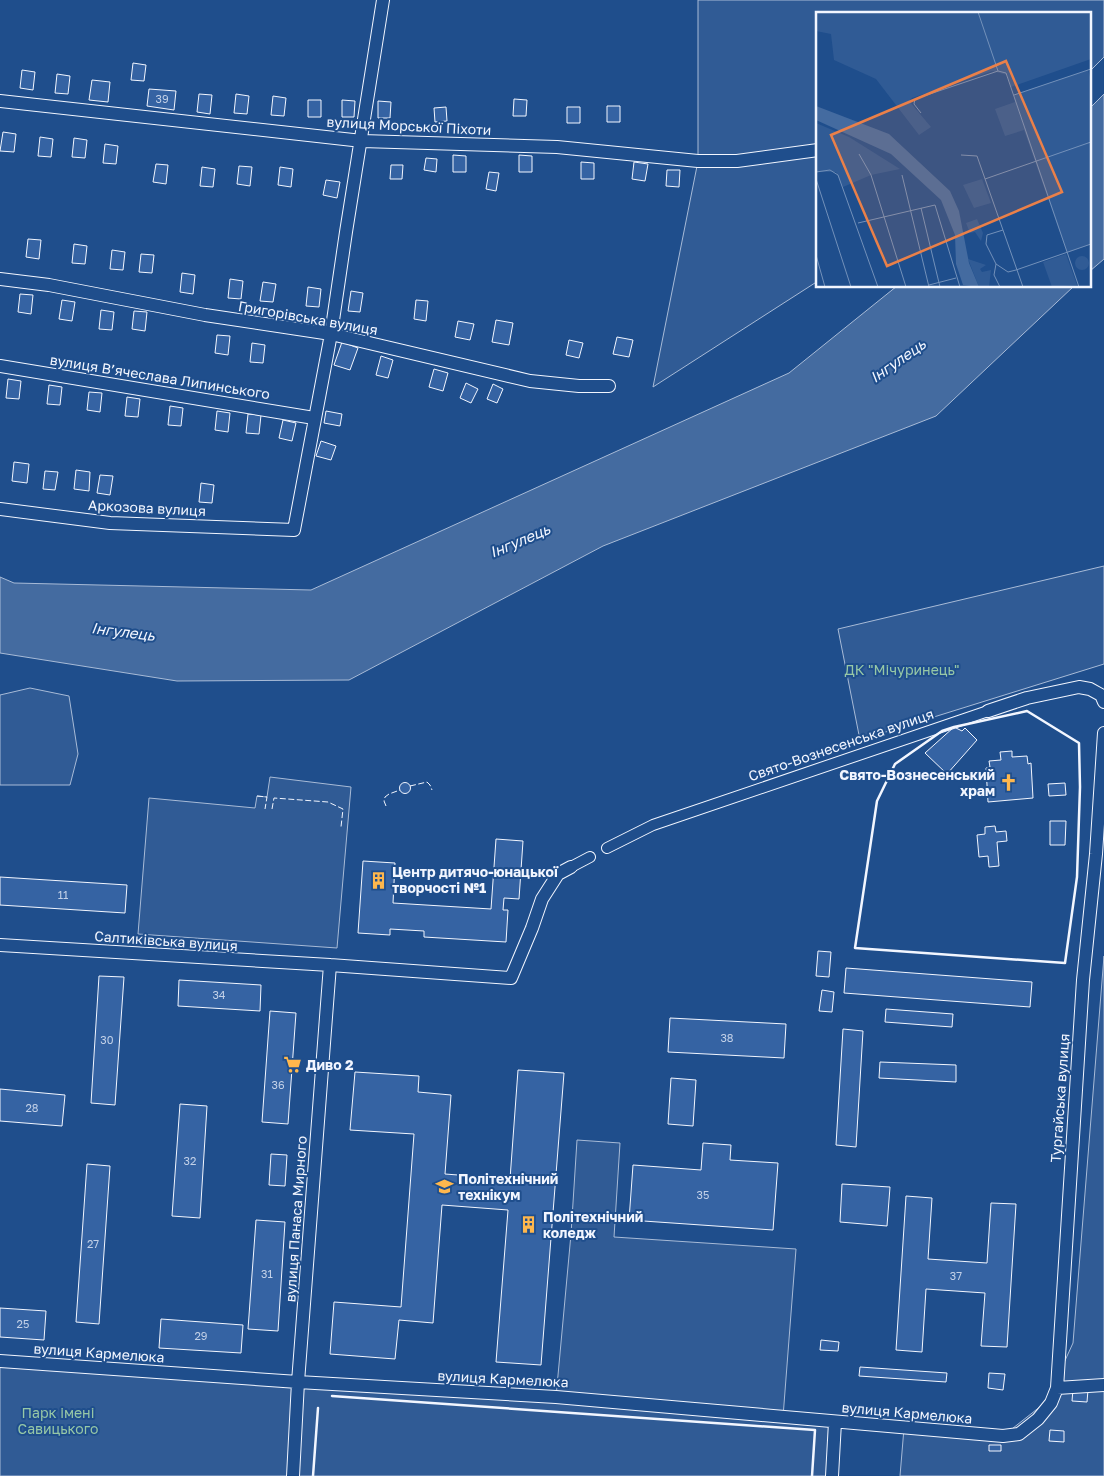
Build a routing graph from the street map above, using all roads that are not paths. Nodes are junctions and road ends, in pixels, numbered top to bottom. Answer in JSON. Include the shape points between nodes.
{"nodes":[{"id":1,"x":383,"y":0,"type":"edge"},
{"id":2,"x":0,"y":100,"type":"edge"},
{"id":3,"x":362,"y":141,"type":"junction"},
{"id":4,"x":816,"y":150,"type":"edge"},
{"id":5,"x":0,"y":278,"type":"edge"},
{"id":6,"x":332,"y":334,"type":"junction"},
{"id":7,"x":0,"y":366,"type":"edge"},
{"id":8,"x":609,"y":386,"type":"dead end"},
{"id":9,"x":314,"y":418,"type":"junction"},
{"id":10,"x":0,"y":509,"type":"edge"},
{"id":11,"x":1104,"y":702,"type":"edge"},
{"id":12,"x":988,"y":711,"type":"joint"},
{"id":13,"x":1104,"y":733,"type":"edge"},
{"id":14,"x":607,"y":848,"type":"dead end"},
{"id":15,"x":590,"y":857,"type":"dead end"},
{"id":16,"x":571,"y":867,"type":"joint"},
{"id":17,"x":0,"y":945,"type":"edge"},
{"id":18,"x":330,"y":965,"type":"junction"},
{"id":19,"x":0,"y":1361,"type":"edge"},
{"id":20,"x":298,"y":1382,"type":"junction"},
{"id":21,"x":1104,"y":1385,"type":"edge"},
{"id":22,"x":1057,"y":1388,"type":"junction"},
{"id":23,"x":835,"y":1422,"type":"junction"},
{"id":24,"x":1003,"y":1436,"type":"joint"},
{"id":25,"x":292,"y":1476,"type":"edge"},
{"id":26,"x":832,"y":1476,"type":"edge"}],
"edges":[{"from":1,"to":3,"type":"street"},
{"from":2,"to":3,"type":"street","name":"вулиця Морської Піхоти"},
{"from":3,"to":4,"type":"street","name":"вулиця Морської Піхоти","via":[[557,147],[698,161],[737,161]]},
{"from":3,"to":6,"type":"street"},
{"from":5,"to":6,"type":"street","name":"Григорівська вулиця"},
{"from":6,"to":8,"type":"street","name":"Григорівська вулиця","via":[[530,382]]},
{"from":6,"to":9,"type":"street"},
{"from":7,"to":9,"type":"street","name":"вулиця В’ячеслава Липинського"},
{"from":9,"to":10,"type":"street","name":"Аркозова вулиця","via":[[294,530],[110,523]]},
{"from":11,"to":12,"type":"street","name":"Свято-Вознесенська вулиця","via":[[1101,695],[1079,687]]},
{"from":12,"to":14,"type":"street","name":"Свято-Вознесенська вулиця","via":[[653,825]]},
{"from":13,"to":22,"type":"street","name":"Тургайська вулиця","via":[[1083,980]]},
{"from":15,"to":16,"type":"street"},
{"from":16,"to":18,"type":"street","via":[[558,874],[542,899],[511,978]]},
{"from":17,"to":18,"type":"street","name":"Салтиківська вулиця"},
{"from":18,"to":20,"type":"street","name":"вулиця Панаса Мирного"},
{"from":19,"to":20,"type":"street","name":"вулиця Кармелюка"},
{"from":20,"to":23,"type":"street","name":"вулиця Кармелюка","via":[[556,1397]]},
{"from":20,"to":25,"type":"street","name":"вулиця Панаса Мирного"},
{"from":21,"to":22,"type":"street"},
{"from":22,"to":24,"type":"street","name":"Тургайська вулиця","via":[[1051,1403],[1038,1419],[1019,1434]]},
{"from":23,"to":24,"type":"street","name":"вулиця Кармелюка"},
{"from":23,"to":26,"type":"street"}]}
